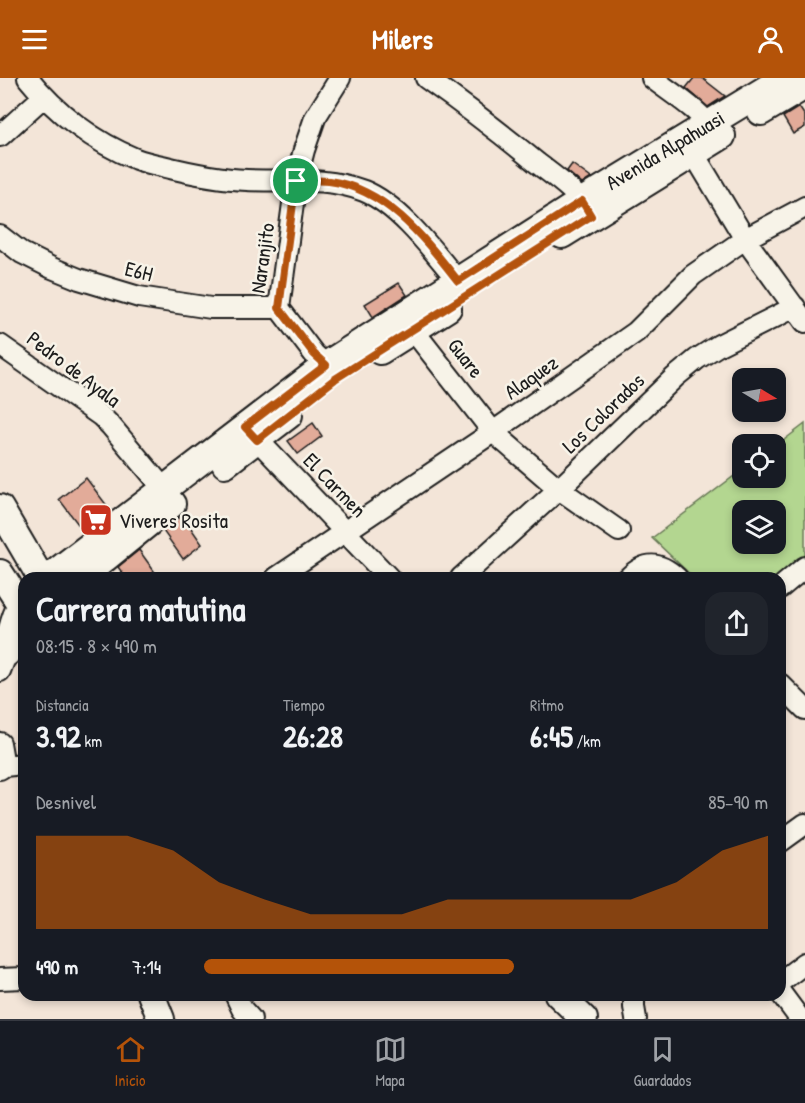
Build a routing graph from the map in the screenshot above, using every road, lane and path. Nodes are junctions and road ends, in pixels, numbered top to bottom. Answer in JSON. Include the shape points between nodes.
{"nodes":[{"id":1,"x":28,"y":78,"type":"edge"},
{"id":2,"x":340,"y":78,"type":"edge"},
{"id":3,"x":426,"y":78,"type":"edge"},
{"id":4,"x":652,"y":78,"type":"edge"},
{"id":5,"x":784,"y":78,"type":"edge"},
{"id":6,"x":805,"y":86,"type":"edge"},
{"id":7,"x":43,"y":97,"type":"junction"},
{"id":8,"x":713,"y":131,"type":"junction"},
{"id":9,"x":0,"y":136,"type":"edge"},
{"id":10,"x":688,"y":145,"type":"junction"},
{"id":11,"x":296,"y":181,"type":"junction"},
{"id":12,"x":805,"y":207,"type":"edge"},
{"id":13,"x":587,"y":208,"type":"junction"},
{"id":14,"x":0,"y":236,"type":"edge"},
{"id":15,"x":746,"y":239,"type":"junction"},
{"id":16,"x":458,"y":281,"type":"junction"},
{"id":17,"x":279,"y":308,"type":"junction"},
{"id":18,"x":800,"y":314,"type":"edge"},
{"id":19,"x":413,"y":330,"type":"junction"},
{"id":20,"x":0,"y":345,"type":"edge"},
{"id":21,"x":326,"y":365,"type":"junction"},
{"id":22,"x":494,"y":432,"type":"junction"},
{"id":23,"x":251,"y":434,"type":"junction"},
{"id":24,"x":164,"y":489,"type":"junction"},
{"id":25,"x":559,"y":489,"type":"junction"},
{"id":26,"x":0,"y":508,"type":"edge"},
{"id":27,"x":346,"y":531,"type":"junction"},
{"id":28,"x":619,"y":531,"type":"dead end"},
{"id":29,"x":805,"y":567,"type":"edge"},
{"id":30,"x":37,"y":572,"type":"edge"},
{"id":31,"x":56,"y":572,"type":"edge"},
{"id":32,"x":88,"y":572,"type":"edge"},
{"id":33,"x":285,"y":572,"type":"edge"},
{"id":34,"x":384,"y":572,"type":"edge"},
{"id":35,"x":468,"y":572,"type":"edge"},
{"id":36,"x":634,"y":572,"type":"edge"},
{"id":37,"x":671,"y":572,"type":"edge"},
{"id":38,"x":0,"y":573,"type":"edge"},
{"id":39,"x":786,"y":583,"type":"edge"},
{"id":40,"x":18,"y":599,"type":"edge"},
{"id":41,"x":18,"y":620,"type":"edge"},
{"id":42,"x":18,"y":642,"type":"edge"},
{"id":43,"x":3,"y":662,"type":"edge"},
{"id":44,"x":786,"y":690,"type":"edge"},
{"id":45,"x":805,"y":709,"type":"edge"},
{"id":46,"x":0,"y":742,"type":"edge"},
{"id":47,"x":18,"y":765,"type":"edge"},
{"id":48,"x":2,"y":768,"type":"edge"},
{"id":49,"x":805,"y":963,"type":"edge"},
{"id":50,"x":786,"y":977,"type":"edge"},
{"id":51,"x":18,"y":978,"type":"edge"},
{"id":52,"x":0,"y":980,"type":"edge"},
{"id":53,"x":786,"y":1000,"type":"edge"},
{"id":54,"x":154,"y":1001,"type":"edge"},
{"id":55,"x":238,"y":1001,"type":"edge"},
{"id":56,"x":634,"y":1001,"type":"edge"},
{"id":57,"x":161,"y":1019,"type":"edge"},
{"id":58,"x":251,"y":1019,"type":"edge"},
{"id":59,"x":636,"y":1019,"type":"edge"},
{"id":60,"x":800,"y":1019,"type":"edge"}],
"edges":[{"from":1,"to":7,"type":"street"},
{"from":2,"to":11,"type":"street","name":"Naranjito","via":[[315,118]]},
{"from":3,"to":13,"type":"street","via":[[478,115]]},
{"from":4,"to":8,"type":"street","via":[[695,111]]},
{"from":5,"to":8,"type":"main road","name":"Avenida Alpahuasi"},
{"from":6,"to":8,"type":"main road","name":"Avenida Alpahuasi"},
{"from":7,"to":9,"type":"street"},
{"from":7,"to":11,"type":"street","via":[[87,131],[137,159],[193,174]]},
{"from":8,"to":10,"type":"main road","name":"Avenida Alpahuasi"},
{"from":10,"to":13,"type":"main road","name":"Avenida Alpahuasi"},
{"from":10,"to":15,"type":"street"},
{"from":11,"to":16,"type":"street","via":[[330,182],[364,191],[383,202],[429,244]]},
{"from":11,"to":17,"type":"street","name":"Naranjito"},
{"from":12,"to":15,"type":"street","name":"Alaquez"},
{"from":13,"to":16,"type":"main road","name":"Avenida Alpahuasi"},
{"from":13,"to":19,"type":"main road","name":"Avenida Alpahuasi"},
{"from":14,"to":17,"type":"street","name":"E6H","via":[[52,268],[139,297],[211,308]]},
{"from":15,"to":18,"type":"street"},
{"from":15,"to":22,"type":"street","name":"Alaquez","via":[[693,275],[636,332]]},
{"from":16,"to":21,"type":"main road","name":"Avenida Alpahuasi"},
{"from":17,"to":21,"type":"street","name":"Naranjito"},
{"from":18,"to":25,"type":"street","name":"Los Colorados","via":[[719,345],[697,359]]},
{"from":19,"to":22,"type":"street","name":"Guare"},
{"from":19,"to":23,"type":"main road","name":"Avenida Alpahuasi"},
{"from":20,"to":24,"type":"street","name":"Pedro de Ayala","via":[[101,416]]},
{"from":21,"to":23,"type":"main road","name":"Avenida Alpahuasi"},
{"from":22,"to":25,"type":"street","name":"Guare"},
{"from":22,"to":27,"type":"street","name":"Alaquez"},
{"from":23,"to":24,"type":"main road","name":"Avenida Alpahuasi"},
{"from":23,"to":27,"type":"street","name":"El Carmen"},
{"from":23,"to":32,"type":"main road","name":"Avenida Alpahuasi"},
{"from":24,"to":31,"type":"main road","name":"Avenida Alpahuasi"},
{"from":25,"to":28,"type":"street","name":"Guare"},
{"from":25,"to":35,"type":"street","name":"Los Colorados"},
{"from":26,"to":30,"type":"main road"},
{"from":27,"to":33,"type":"street","name":"Alaquez"},
{"from":27,"to":34,"type":"street","name":"El Carmen"},
{"from":29,"to":39,"type":"street"},
{"from":36,"to":37,"type":"street","via":[[654,565]]},
{"from":38,"to":40,"type":"main road"},
{"from":41,"to":43,"type":"main road"},
{"from":42,"to":43,"type":"main road"},
{"from":44,"to":45,"type":"street"},
{"from":46,"to":48,"type":"street"},
{"from":47,"to":48,"type":"street"},
{"from":49,"to":50,"type":"street"},
{"from":51,"to":52,"type":"street"},
{"from":53,"to":60,"type":"street"},
{"from":54,"to":57,"type":"main road"},
{"from":55,"to":58,"type":"street"},
{"from":56,"to":59,"type":"street"}]}
